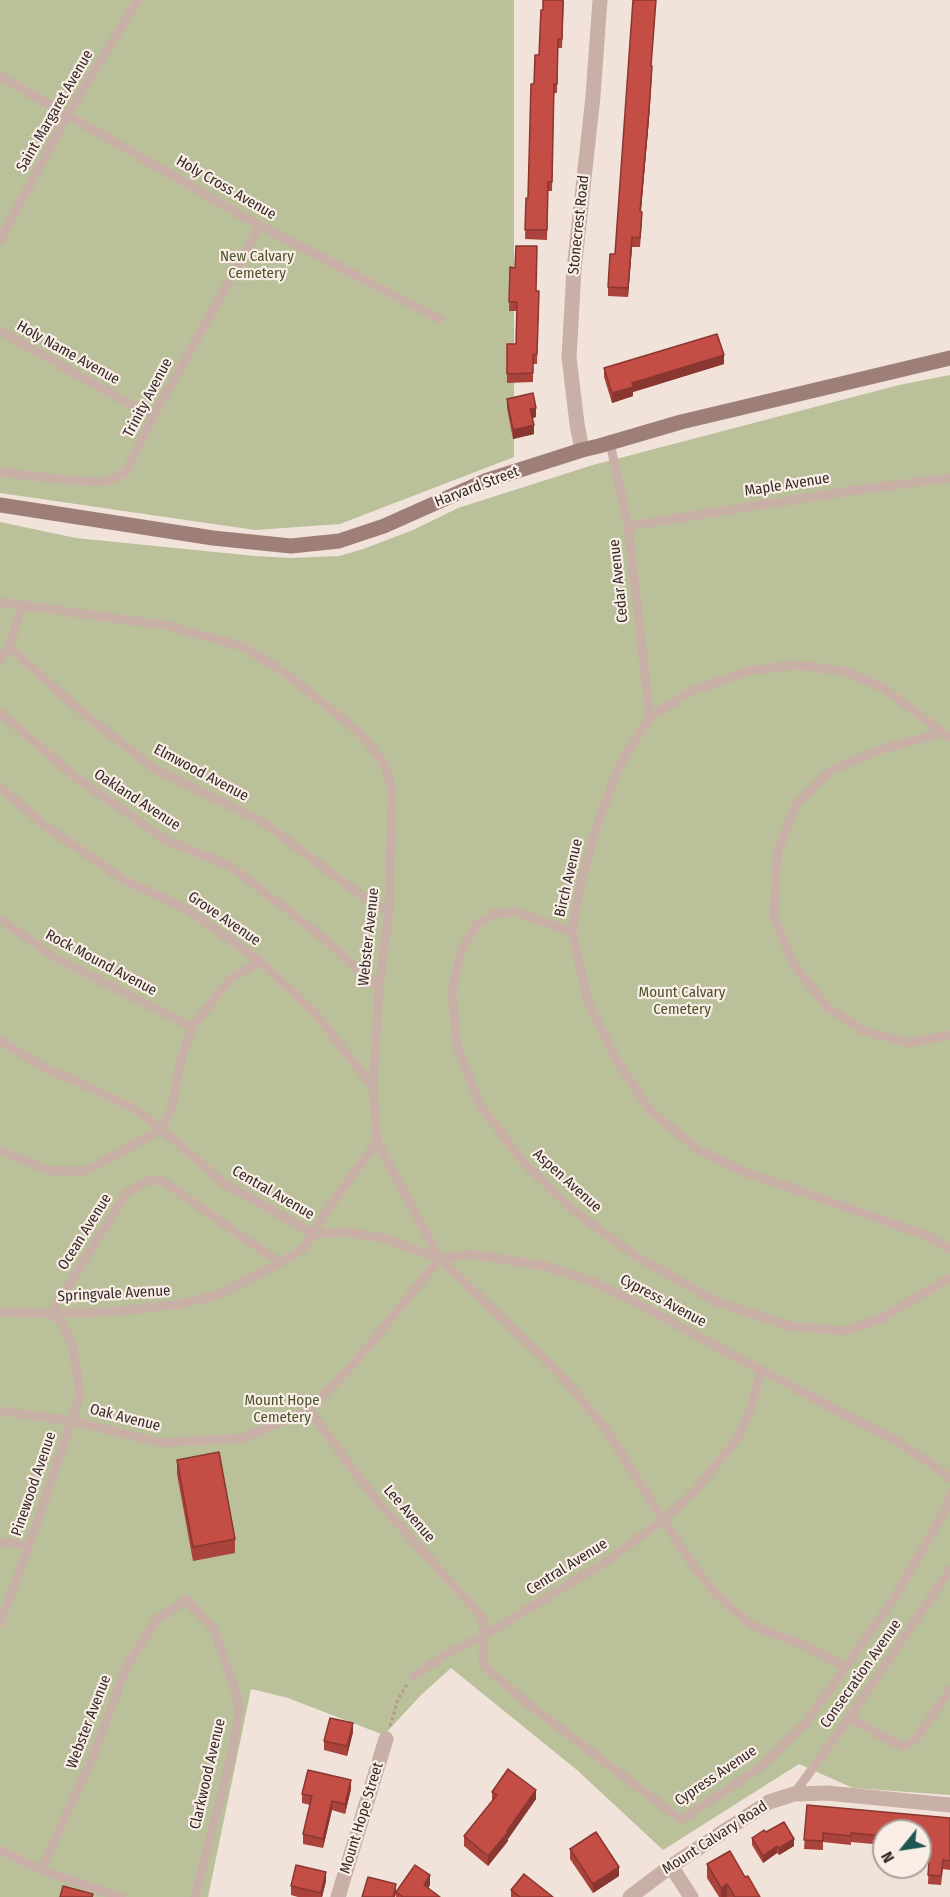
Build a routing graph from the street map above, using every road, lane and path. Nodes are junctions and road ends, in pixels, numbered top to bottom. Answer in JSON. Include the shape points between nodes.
{"nodes":[{"id":1,"x":138,"y":0,"type":"edge"},
{"id":2,"x":600,"y":0,"type":"edge"},
{"id":3,"x":0,"y":76,"type":"edge"},
{"id":4,"x":68,"y":114,"type":"junction"},
{"id":5,"x":260,"y":226,"type":"junction"},
{"id":6,"x":0,"y":240,"type":"edge"},
{"id":7,"x":440,"y":319,"type":"dead end"},
{"id":8,"x":0,"y":331,"type":"edge"},
{"id":9,"x":950,"y":358,"type":"edge"},
{"id":10,"x":153,"y":417,"type":"junction"},
{"id":11,"x":610,"y":443,"type":"junction"},
{"id":12,"x":582,"y":450,"type":"junction"},
{"id":13,"x":0,"y":472,"type":"edge"},
{"id":14,"x":950,"y":478,"type":"edge"},
{"id":15,"x":0,"y":505,"type":"edge"},
{"id":16,"x":628,"y":526,"type":"junction"},
{"id":17,"x":0,"y":602,"type":"edge"},
{"id":18,"x":22,"y":606,"type":"junction"},
{"id":19,"x":9,"y":647,"type":"junction"},
{"id":20,"x":0,"y":661,"type":"edge"},
{"id":21,"x":0,"y":713,"type":"edge"},
{"id":22,"x":650,"y":717,"type":"junction"},
{"id":23,"x":946,"y":735,"type":"edge"},
{"id":24,"x":0,"y":788,"type":"edge"},
{"id":25,"x":389,"y":912,"type":"junction"},
{"id":26,"x":0,"y":919,"type":"edge"},
{"id":27,"x":572,"y":932,"type":"junction"},
{"id":28,"x":260,"y":961,"type":"junction"},
{"id":29,"x":379,"y":989,"type":"junction"},
{"id":30,"x":192,"y":1027,"type":"junction"},
{"id":31,"x":950,"y":1035,"type":"edge"},
{"id":32,"x":0,"y":1041,"type":"edge"},
{"id":33,"x":373,"y":1087,"type":"junction"},
{"id":34,"x":161,"y":1130,"type":"junction"},
{"id":35,"x":377,"y":1142,"type":"junction"},
{"id":36,"x":0,"y":1151,"type":"edge"},
{"id":37,"x":314,"y":1234,"type":"junction"},
{"id":38,"x":950,"y":1249,"type":"edge"},
{"id":39,"x":440,"y":1259,"type":"junction"},
{"id":40,"x":280,"y":1263,"type":"junction"},
{"id":41,"x":950,"y":1278,"type":"edge"},
{"id":42,"x":0,"y":1312,"type":"edge"},
{"id":43,"x":51,"y":1312,"type":"junction"},
{"id":44,"x":761,"y":1370,"type":"junction"},
{"id":45,"x":309,"y":1410,"type":"junction"},
{"id":46,"x":0,"y":1411,"type":"edge"},
{"id":47,"x":72,"y":1421,"type":"junction"},
{"id":48,"x":950,"y":1478,"type":"edge"},
{"id":49,"x":950,"y":1493,"type":"edge"},
{"id":50,"x":663,"y":1520,"type":"junction"},
{"id":51,"x":0,"y":1542,"type":"edge"},
{"id":52,"x":29,"y":1546,"type":"junction"},
{"id":53,"x":950,"y":1570,"type":"edge"},
{"id":54,"x":186,"y":1600,"type":"joint"},
{"id":55,"x":0,"y":1623,"type":"edge"},
{"id":56,"x":484,"y":1636,"type":"junction"},
{"id":57,"x":846,"y":1667,"type":"junction"},
{"id":58,"x":413,"y":1676,"type":"joint"},
{"id":59,"x":950,"y":1690,"type":"edge"},
{"id":60,"x":849,"y":1718,"type":"junction"},
{"id":61,"x":386,"y":1739,"type":"joint"},
{"id":62,"x":794,"y":1794,"type":"junction"},
{"id":63,"x":950,"y":1806,"type":"edge"},
{"id":64,"x":0,"y":1850,"type":"edge"},
{"id":65,"x":671,"y":1866,"type":"junction"},
{"id":66,"x":42,"y":1870,"type":"junction"},
{"id":67,"x":121,"y":1897,"type":"edge"},
{"id":68,"x":195,"y":1897,"type":"edge"},
{"id":69,"x":338,"y":1897,"type":"edge"},
{"id":70,"x":630,"y":1897,"type":"edge"},
{"id":71,"x":691,"y":1897,"type":"edge"}],
"edges":[{"from":1,"to":4,"type":"lane","name":"Saint Margaret Avenue"},
{"from":2,"to":12,"type":"street","name":"Stonecrest Road","via":[[569,357]]},
{"from":3,"to":4,"type":"lane","name":"Holy Cross Avenue"},
{"from":4,"to":5,"type":"lane","name":"Holy Cross Avenue"},
{"from":4,"to":6,"type":"lane","name":"Saint Margaret Avenue"},
{"from":5,"to":7,"type":"lane","name":"Holy Cross Avenue"},
{"from":5,"to":10,"type":"lane","name":"Trinity Avenue"},
{"from":8,"to":10,"type":"lane","name":"Holy Name Avenue"},
{"from":9,"to":11,"type":"main road","name":"Harvard Street","via":[[681,422]]},
{"from":10,"to":13,"type":"lane","name":"Trinity Avenue","via":[[126,472],[105,482]]},
{"from":11,"to":12,"type":"main road","name":"Harvard Street"},
{"from":11,"to":16,"type":"lane","name":"Cedar Avenue"},
{"from":12,"to":15,"type":"main road","name":"Harvard Street","via":[[485,481],[384,526],[339,541],[291,546]]},
{"from":14,"to":16,"type":"lane","name":"Maple Avenue"},
{"from":16,"to":22,"type":"lane","name":"Cedar Avenue"},
{"from":17,"to":18,"type":"lane","name":"Webster Avenue"},
{"from":18,"to":19,"type":"lane"},
{"from":18,"to":25,"type":"lane","name":"Webster Avenue","via":[[169,626],[244,647],[288,675],[362,734],[384,763],[392,790]]},
{"from":19,"to":20,"type":"lane"},
{"from":19,"to":25,"type":"lane","name":"Elmwood Avenue","via":[[78,709],[155,769],[263,822]]},
{"from":21,"to":29,"type":"lane","name":"Oakland Avenue","via":[[78,779],[166,840],[230,866],[320,935]]},
{"from":22,"to":23,"type":"lane","name":"Birch Avenue","via":[[690,693],[747,670],[798,665],[844,671],[882,687]]},
{"from":22,"to":27,"type":"lane","name":"Birch Avenue","via":[[620,764],[598,822]]},
{"from":23,"to":31,"type":"lane","via":[[882,749],[831,770],[796,805],[777,853],[774,917],[794,965],[827,1007],[864,1031],[908,1043]]},
{"from":24,"to":28,"type":"lane","name":"Grove Avenue","via":[[44,825],[126,881],[188,910]]},
{"from":25,"to":29,"type":"lane","name":"Webster Avenue"},
{"from":26,"to":30,"type":"lane","name":"Rock Mound Avenue","via":[[54,957]]},
{"from":27,"to":38,"type":"lane","name":"Birch Avenue","via":[[588,1002],[614,1056],[650,1110],[699,1151],[750,1174],[926,1235]]},
{"from":27,"to":41,"type":"lane","name":"Aspen Avenue","via":[[516,912],[494,914],[478,923],[461,951],[452,991],[457,1046],[480,1105],[524,1163],[575,1212],[639,1258],[719,1303],[790,1326],[846,1331],[880,1319]]},
{"from":28,"to":30,"type":"lane","via":[[229,980]]},
{"from":28,"to":33,"type":"lane","name":"Grove Avenue","via":[[317,1015]]},
{"from":29,"to":33,"type":"lane","name":"Webster Avenue"},
{"from":30,"to":34,"type":"lane","via":[[180,1063],[172,1108]]},
{"from":32,"to":34,"type":"lane","name":"Central Avenue","via":[[51,1071],[137,1110]]},
{"from":33,"to":35,"type":"lane","name":"Webster Avenue"},
{"from":34,"to":36,"type":"lane","via":[[86,1171],[52,1171]]},
{"from":34,"to":37,"type":"lane","name":"Central Avenue","via":[[222,1182]]},
{"from":35,"to":37,"type":"lane","name":"Springvale Avenue","via":[[324,1214]]},
{"from":35,"to":39,"type":"lane","name":"Webster Avenue"},
{"from":37,"to":39,"type":"lane","name":"Central Avenue","via":[[346,1232],[386,1239]]},
{"from":37,"to":40,"type":"lane","name":"Springvale Avenue","via":[[302,1249]]},
{"from":39,"to":44,"type":"lane","name":"Cypress Avenue","via":[[471,1254],[544,1266],[589,1280]]},
{"from":39,"to":45,"type":"lane","via":[[350,1368]]},
{"from":39,"to":50,"type":"lane","name":"Central Avenue","via":[[556,1371],[606,1428]]},
{"from":40,"to":43,"type":"lane","name":"Springvale Avenue","via":[[218,1295],[182,1305]]},
{"from":40,"to":43,"type":"lane","name":"Ocean Avenue","via":[[161,1180],[146,1181],[126,1194]]},
{"from":42,"to":43,"type":"lane","name":"Springvale Avenue"},
{"from":43,"to":47,"type":"lane","via":[[63,1324],[73,1347],[80,1395]]},
{"from":44,"to":48,"type":"lane","name":"Cypress Avenue","via":[[894,1440]]},
{"from":44,"to":50,"type":"lane","name":"Central Avenue","via":[[738,1438],[696,1490]]},
{"from":45,"to":47,"type":"lane","name":"Oak Avenue","via":[[243,1438],[162,1443]]},
{"from":45,"to":56,"type":"lane","name":"Lee Avenue","via":[[373,1496],[482,1617]]},
{"from":46,"to":47,"type":"lane","name":"Oak Avenue"},
{"from":47,"to":52,"type":"lane","name":"Pinewood Avenue"},
{"from":49,"to":57,"type":"lane","name":"Cypress Avenue","via":[[948,1506],[893,1600]]},
{"from":50,"to":56,"type":"lane","name":"Central Avenue","via":[[610,1559]]},
{"from":50,"to":57,"type":"lane","name":"Central Avenue","via":[[717,1595],[752,1626],[799,1643]]},
{"from":51,"to":52,"type":"lane"},
{"from":52,"to":55,"type":"lane","name":"Pinewood Avenue"},
{"from":53,"to":60,"type":"lane","name":"Consecration Avenue"},
{"from":54,"to":66,"type":"lane","name":"Webster Avenue","via":[[156,1620],[126,1668],[93,1756]]},
{"from":54,"to":68,"type":"lane","name":"Clarkwood Avenue","via":[[214,1629],[239,1709],[233,1748]]},
{"from":56,"to":57,"type":"lane","name":"Cypress Avenue","via":[[483,1665],[681,1820],[758,1769],[805,1724]]},
{"from":56,"to":58,"type":"lane"},
{"from":58,"to":61,"type":"path","via":[[398,1700]]},
{"from":59,"to":60,"type":"lane","via":[[916,1738],[903,1747]]},
{"from":60,"to":62,"type":"lane","name":"Consecration Avenue"},
{"from":61,"to":69,"type":"street","name":"Mount Hope Street"},
{"from":62,"to":63,"type":"street","name":"Mount Calvary Road","via":[[827,1792]]},
{"from":62,"to":65,"type":"street","name":"Mount Calvary Road","via":[[769,1802]]},
{"from":64,"to":66,"type":"lane"},
{"from":65,"to":70,"type":"street","name":"Mount Calvary Road"},
{"from":65,"to":71,"type":"street"},
{"from":66,"to":67,"type":"lane"}]}
